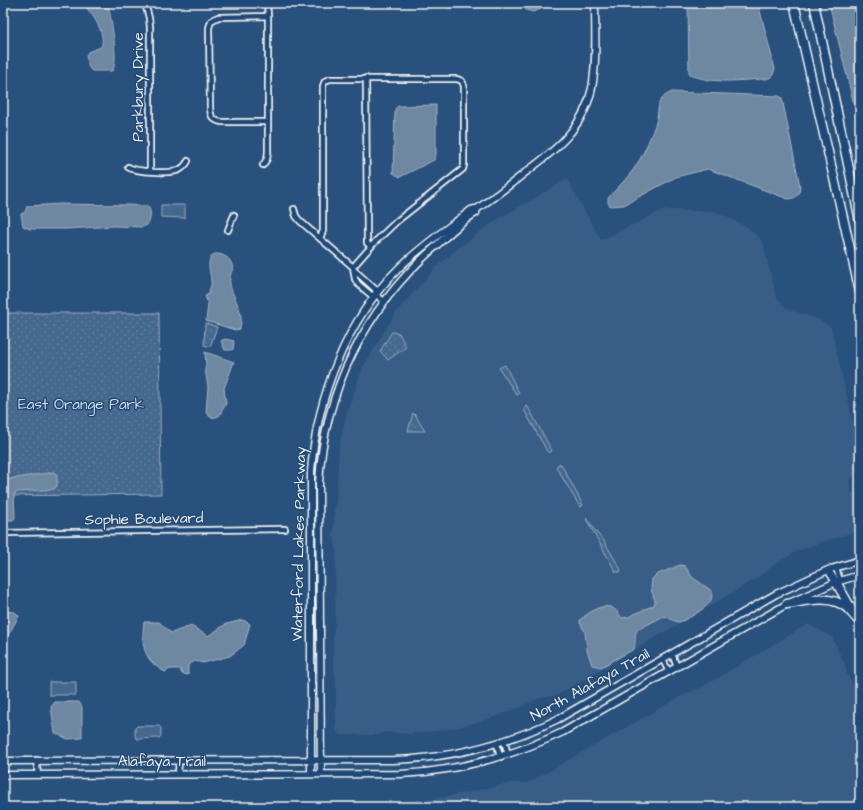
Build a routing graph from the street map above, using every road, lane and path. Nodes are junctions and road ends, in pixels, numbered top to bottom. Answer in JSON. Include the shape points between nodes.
{"nodes":[{"id":1,"x":145,"y":3,"type":"edge"},
{"id":2,"x":267,"y":3,"type":"edge"},
{"id":3,"x":595,"y":3,"type":"edge"},
{"id":4,"x":794,"y":3,"type":"edge"},
{"id":5,"x":814,"y":3,"type":"edge"},
{"id":6,"x":268,"y":16,"type":"junction"},
{"id":7,"x":366,"y":78,"type":"junction"},
{"id":8,"x":268,"y":122,"type":"junction"},
{"id":9,"x":188,"y":161,"type":"dead end"},
{"id":10,"x":263,"y":165,"type":"dead end"},
{"id":11,"x":128,"y":167,"type":"dead end"},
{"id":12,"x":150,"y":171,"type":"junction"},
{"id":13,"x":294,"y":209,"type":"dead end"},
{"id":14,"x":478,"y":209,"type":"junction"},
{"id":15,"x":234,"y":215,"type":"dead end"},
{"id":16,"x":860,"y":221,"type":"edge"},
{"id":17,"x":228,"y":230,"type":"dead end"},
{"id":18,"x":320,"y":238,"type":"junction"},
{"id":19,"x":370,"y":247,"type":"junction"},
{"id":20,"x":353,"y":269,"type":"junction"},
{"id":21,"x":860,"y":292,"type":"edge"},
{"id":22,"x":376,"y":295,"type":"junction"},
{"id":23,"x":384,"y":301,"type":"junction"},
{"id":24,"x":321,"y":407,"type":"junction"},
{"id":25,"x":330,"y":409,"type":"junction"},
{"id":26,"x":285,"y":529,"type":"dead end"},
{"id":27,"x":3,"y":533,"type":"edge"},
{"id":28,"x":860,"y":560,"type":"edge"},
{"id":29,"x":836,"y":567,"type":"junction"},
{"id":30,"x":828,"y":570,"type":"junction"},
{"id":31,"x":860,"y":575,"type":"edge"},
{"id":32,"x":838,"y":582,"type":"junction"},
{"id":33,"x":788,"y":604,"type":"junction"},
{"id":34,"x":311,"y":616,"type":"junction"},
{"id":35,"x":859,"y":622,"type":"edge"},
{"id":36,"x":672,"y":654,"type":"junction"},
{"id":37,"x":663,"y":660,"type":"junction"},
{"id":38,"x":676,"y":667,"type":"junction"},
{"id":39,"x":670,"y":672,"type":"junction"},
{"id":40,"x":320,"y":673,"type":"junction"},
{"id":41,"x":504,"y":741,"type":"junction"},
{"id":42,"x":497,"y":744,"type":"junction"},
{"id":43,"x":508,"y":754,"type":"junction"},
{"id":44,"x":500,"y":757,"type":"junction"},
{"id":45,"x":36,"y":760,"type":"junction"},
{"id":46,"x":179,"y":760,"type":"junction"},
{"id":47,"x":3,"y":761,"type":"edge"},
{"id":48,"x":311,"y":761,"type":"junction"},
{"id":49,"x":321,"y":761,"type":"junction"},
{"id":50,"x":38,"y":774,"type":"junction"},
{"id":51,"x":178,"y":774,"type":"junction"},
{"id":52,"x":311,"y":774,"type":"junction"},
{"id":53,"x":321,"y":774,"type":"junction"},
{"id":54,"x":3,"y":775,"type":"edge"}],
"edges":[{"from":1,"to":12,"type":"street","name":"Parkbury Drive","via":[[150,28]]},
{"from":2,"to":6,"type":"street"},
{"from":3,"to":14,"type":"main road","name":"Waterford Lakes Parkway","via":[[593,83],[578,124],[553,152]]},
{"from":4,"to":21,"type":"highway"},
{"from":5,"to":16,"type":"highway"},
{"from":6,"to":8,"type":"street"},
{"from":6,"to":8,"type":"street","via":[[218,17],[212,21],[209,28],[211,117],[222,122]]},
{"from":7,"to":18,"type":"street","via":[[330,79],[323,84],[323,231]]},
{"from":7,"to":19,"type":"street","via":[[367,239]]},
{"from":7,"to":19,"type":"street","via":[[457,79],[462,81],[464,86],[463,169],[402,217]]},
{"from":8,"to":10,"type":"street","via":[[268,156]]},
{"from":9,"to":12,"type":"street","via":[[178,171]]},
{"from":11,"to":12,"type":"street","via":[[137,171]]},
{"from":13,"to":18,"type":"street","via":[[298,219]]},
{"from":14,"to":22,"type":"main road","name":"Waterford Lakes Parkway","via":[[471,210],[409,259]]},
{"from":14,"to":23,"type":"main road","name":"Waterford Lakes Parkway","via":[[418,262]]},
{"from":15,"to":17,"type":"street"},
{"from":18,"to":20,"type":"street"},
{"from":19,"to":20,"type":"street"},
{"from":20,"to":22,"type":"street","via":[[358,284],[370,295]]},
{"from":22,"to":23,"type":"street"},
{"from":22,"to":24,"type":"main road","name":"Waterford Lakes Parkway","via":[[343,349]]},
{"from":23,"to":25,"type":"main road","name":"Waterford Lakes Parkway","via":[[352,352]]},
{"from":24,"to":25,"type":"street"},
{"from":24,"to":34,"type":"main road","name":"Waterford Lakes Parkway","via":[[311,471]]},
{"from":25,"to":40,"type":"main road","name":"Waterford Lakes Parkway","via":[[322,448],[319,482]]},
{"from":26,"to":27,"type":"street","name":"Sophie Boulevard"},
{"from":28,"to":29,"type":"main road","name":"North Alafaya Trail"},
{"from":29,"to":30,"type":"main road","name":"North Alafaya Trail"},
{"from":29,"to":32,"type":"street"},
{"from":30,"to":32,"type":"main road"},
{"from":30,"to":36,"type":"main road","name":"North Alafaya Trail","via":[[776,594]]},
{"from":31,"to":32,"type":"main road","name":"North Alafaya Trail"},
{"from":32,"to":33,"type":"main road","name":"North Alafaya Trail"},
{"from":32,"to":35,"type":"highway"},
{"from":33,"to":35,"type":"highway","via":[[824,599],[846,607]]},
{"from":33,"to":38,"type":"main road","name":"North Alafaya Trail"},
{"from":34,"to":40,"type":"main road","via":[[315,623],[314,662]]},
{"from":34,"to":48,"type":"main road","name":"Waterford Lakes Parkway"},
{"from":36,"to":37,"type":"main road","name":"North Alafaya Trail"},
{"from":36,"to":38,"type":"street"},
{"from":37,"to":39,"type":"street"},
{"from":37,"to":41,"type":"main road","name":"North Alafaya Trail","via":[[558,719]]},
{"from":38,"to":39,"type":"main road","name":"North Alafaya Trail"},
{"from":39,"to":43,"type":"main road","name":"North Alafaya Trail","via":[[562,732]]},
{"from":40,"to":49,"type":"main road","name":"Waterford Lakes Parkway"},
{"from":41,"to":42,"type":"main road","name":"North Alafaya Trail"},
{"from":41,"to":43,"type":"street"},
{"from":42,"to":44,"type":"street"},
{"from":42,"to":49,"type":"main road","name":"North Alafaya Trail","via":[[462,753],[426,758]]},
{"from":43,"to":44,"type":"main road","name":"North Alafaya Trail"},
{"from":44,"to":53,"type":"main road","name":"North Alafaya Trail","via":[[464,767],[418,773]]},
{"from":45,"to":46,"type":"main road","name":"Alafaya Trail"},
{"from":45,"to":47,"type":"main road","name":"Alafaya Trail"},
{"from":45,"to":50,"type":"street"},
{"from":46,"to":48,"type":"main road","name":"Alafaya Trail"},
{"from":46,"to":51,"type":"street"},
{"from":48,"to":49,"type":"main road","name":"North Alafaya Trail"},
{"from":48,"to":52,"type":"main road","name":"Waterford Lakes Parkway"},
{"from":49,"to":53,"type":"main road","name":"Waterford Lakes Parkway"},
{"from":50,"to":51,"type":"main road","name":"Alafaya Trail"},
{"from":50,"to":54,"type":"main road","name":"Alafaya Trail"},
{"from":51,"to":52,"type":"main road","name":"Alafaya Trail"},
{"from":52,"to":53,"type":"main road","name":"Alafaya Trail"}]}
